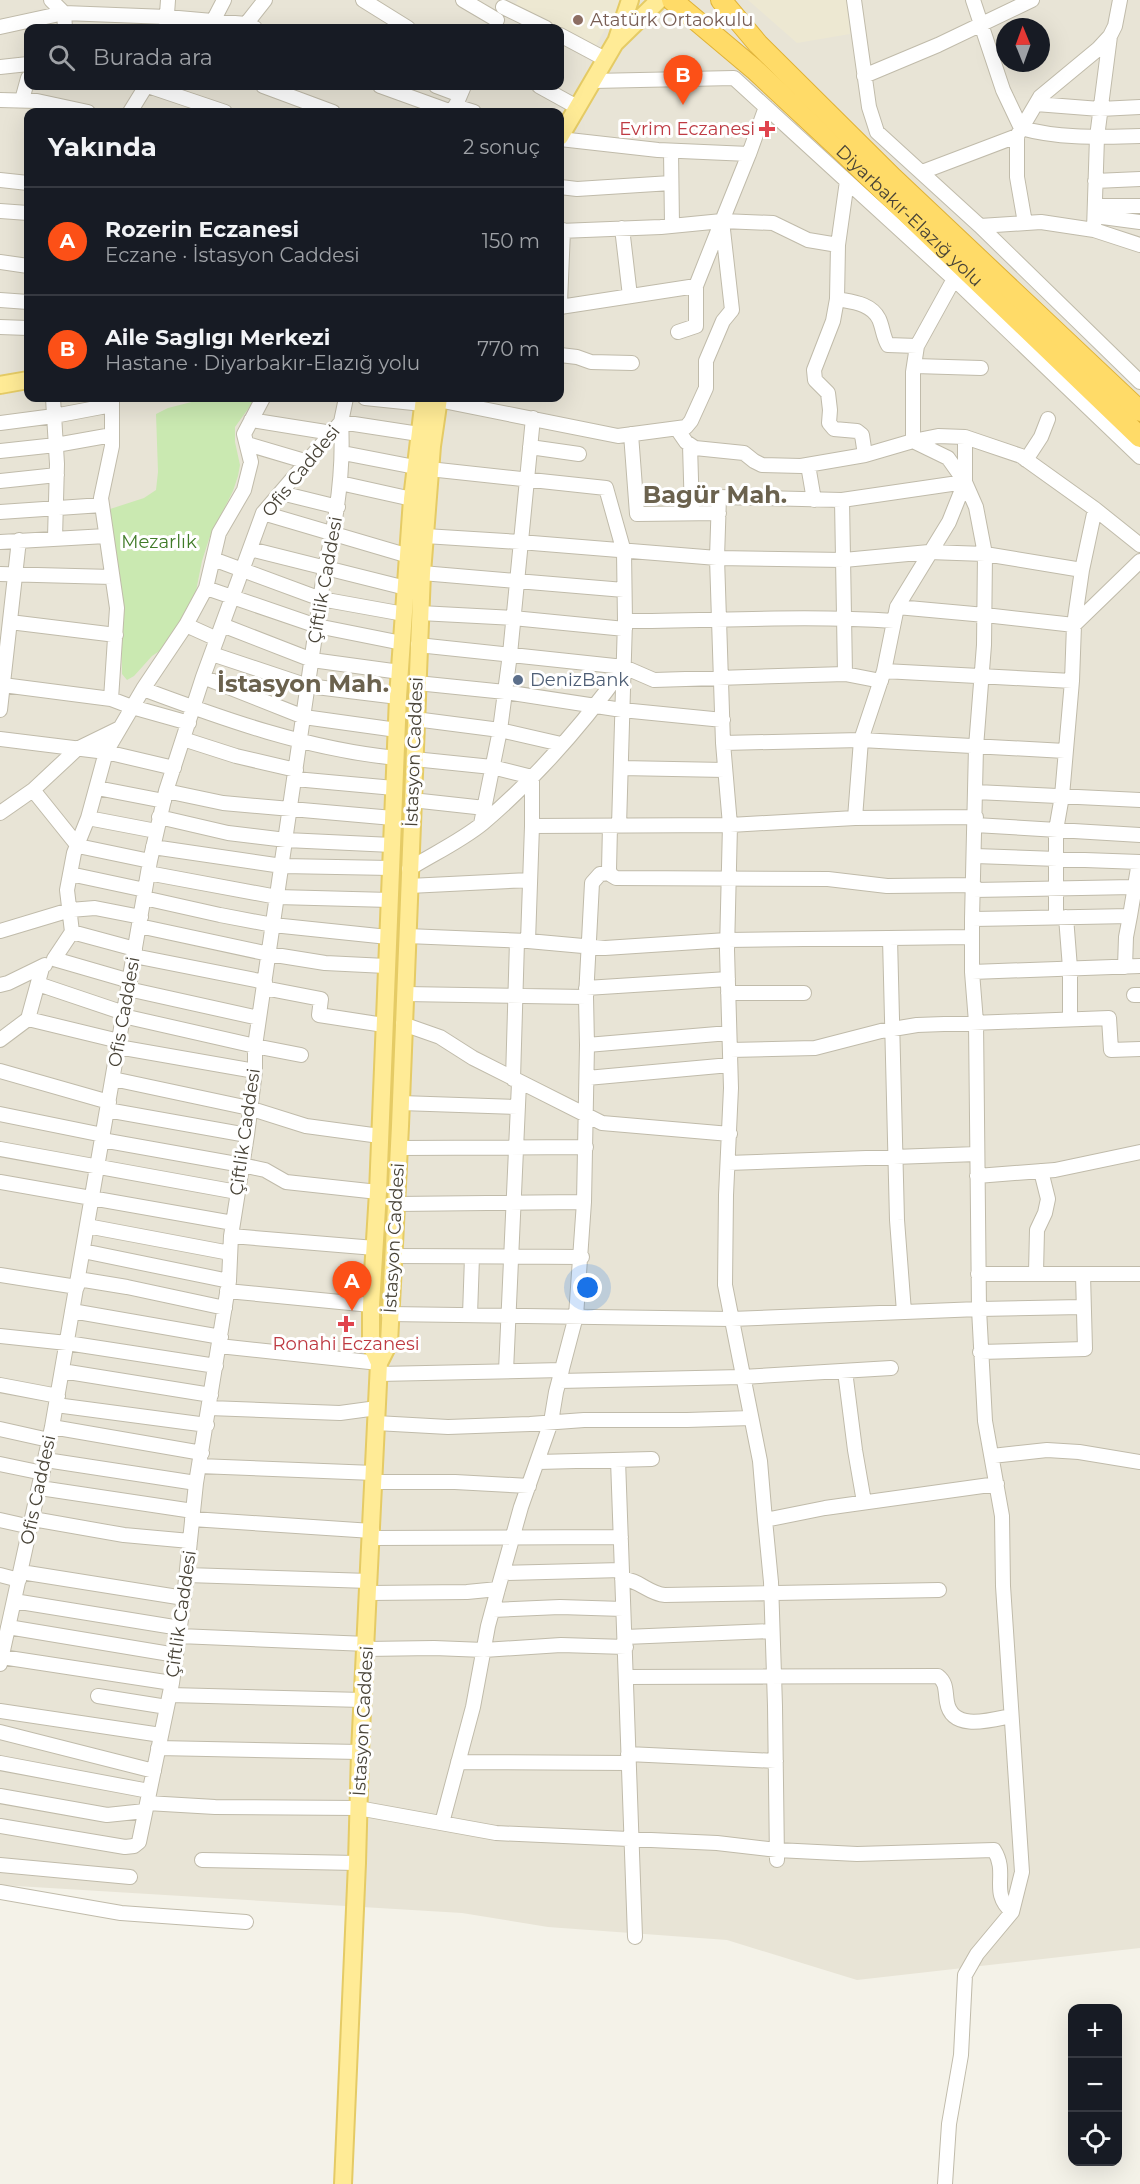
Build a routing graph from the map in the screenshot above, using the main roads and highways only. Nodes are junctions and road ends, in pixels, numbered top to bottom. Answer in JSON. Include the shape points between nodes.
{"nodes":[{"id":1,"x":630,"y":0,"type":"edge"},
{"id":2,"x":659,"y":0,"type":"edge"},
{"id":3,"x":672,"y":0,"type":"edge"},
{"id":4,"x":721,"y":0,"type":"edge"},
{"id":5,"x":615,"y":43,"type":"junction"},
{"id":6,"x":564,"y":131,"type":"edge"},
{"id":7,"x":24,"y":381,"type":"edge"},
{"id":8,"x":0,"y":385,"type":"edge"},
{"id":9,"x":430,"y":402,"type":"edge"},
{"id":10,"x":431,"y":402,"type":"edge"},
{"id":11,"x":1140,"y":411,"type":"edge"},
{"id":12,"x":1140,"y":437,"type":"edge"},
{"id":13,"x":422,"y":468,"type":"junction"},
{"id":14,"x":412,"y":613,"type":"junction"},
{"id":15,"x":410,"y":644,"type":"junction"},
{"id":16,"x":378,"y":1369,"type":"junction"},
{"id":17,"x":343,"y":2184,"type":"edge"}],
"edges":[{"from":1,"to":5,"type":"main road"},
{"from":2,"to":5,"type":"main road"},
{"from":3,"to":12,"type":"highway","name":"Diyarbakır-Elazığ yolu","via":[[843,152]]},
{"from":4,"to":11,"type":"highway","name":"Diyarbakır-Elazığ yolu","via":[[758,44],[893,178]]},
{"from":5,"to":6,"type":"main road"},
{"from":7,"to":8,"type":"main road"},
{"from":9,"to":13,"type":"main road","via":[[419,434]]},
{"from":10,"to":13,"type":"main road","name":"İstasyon Caddesi"},
{"from":13,"to":14,"type":"main road","name":"İstasyon Caddesi","via":[[422,573]]},
{"from":13,"to":14,"type":"main road","via":[[412,499],[406,588]]},
{"from":14,"to":15,"type":"main road","name":"İstasyon Caddesi"},
{"from":15,"to":16,"type":"main road","via":[[400,672],[398,698],[371,1305],[371,1345]]},
{"from":15,"to":16,"type":"main road","name":"İstasyon Caddesi","via":[[417,683],[401,1103],[389,1343]]},
{"from":16,"to":17,"type":"main road","name":"İstasyon Caddesi"}]}
